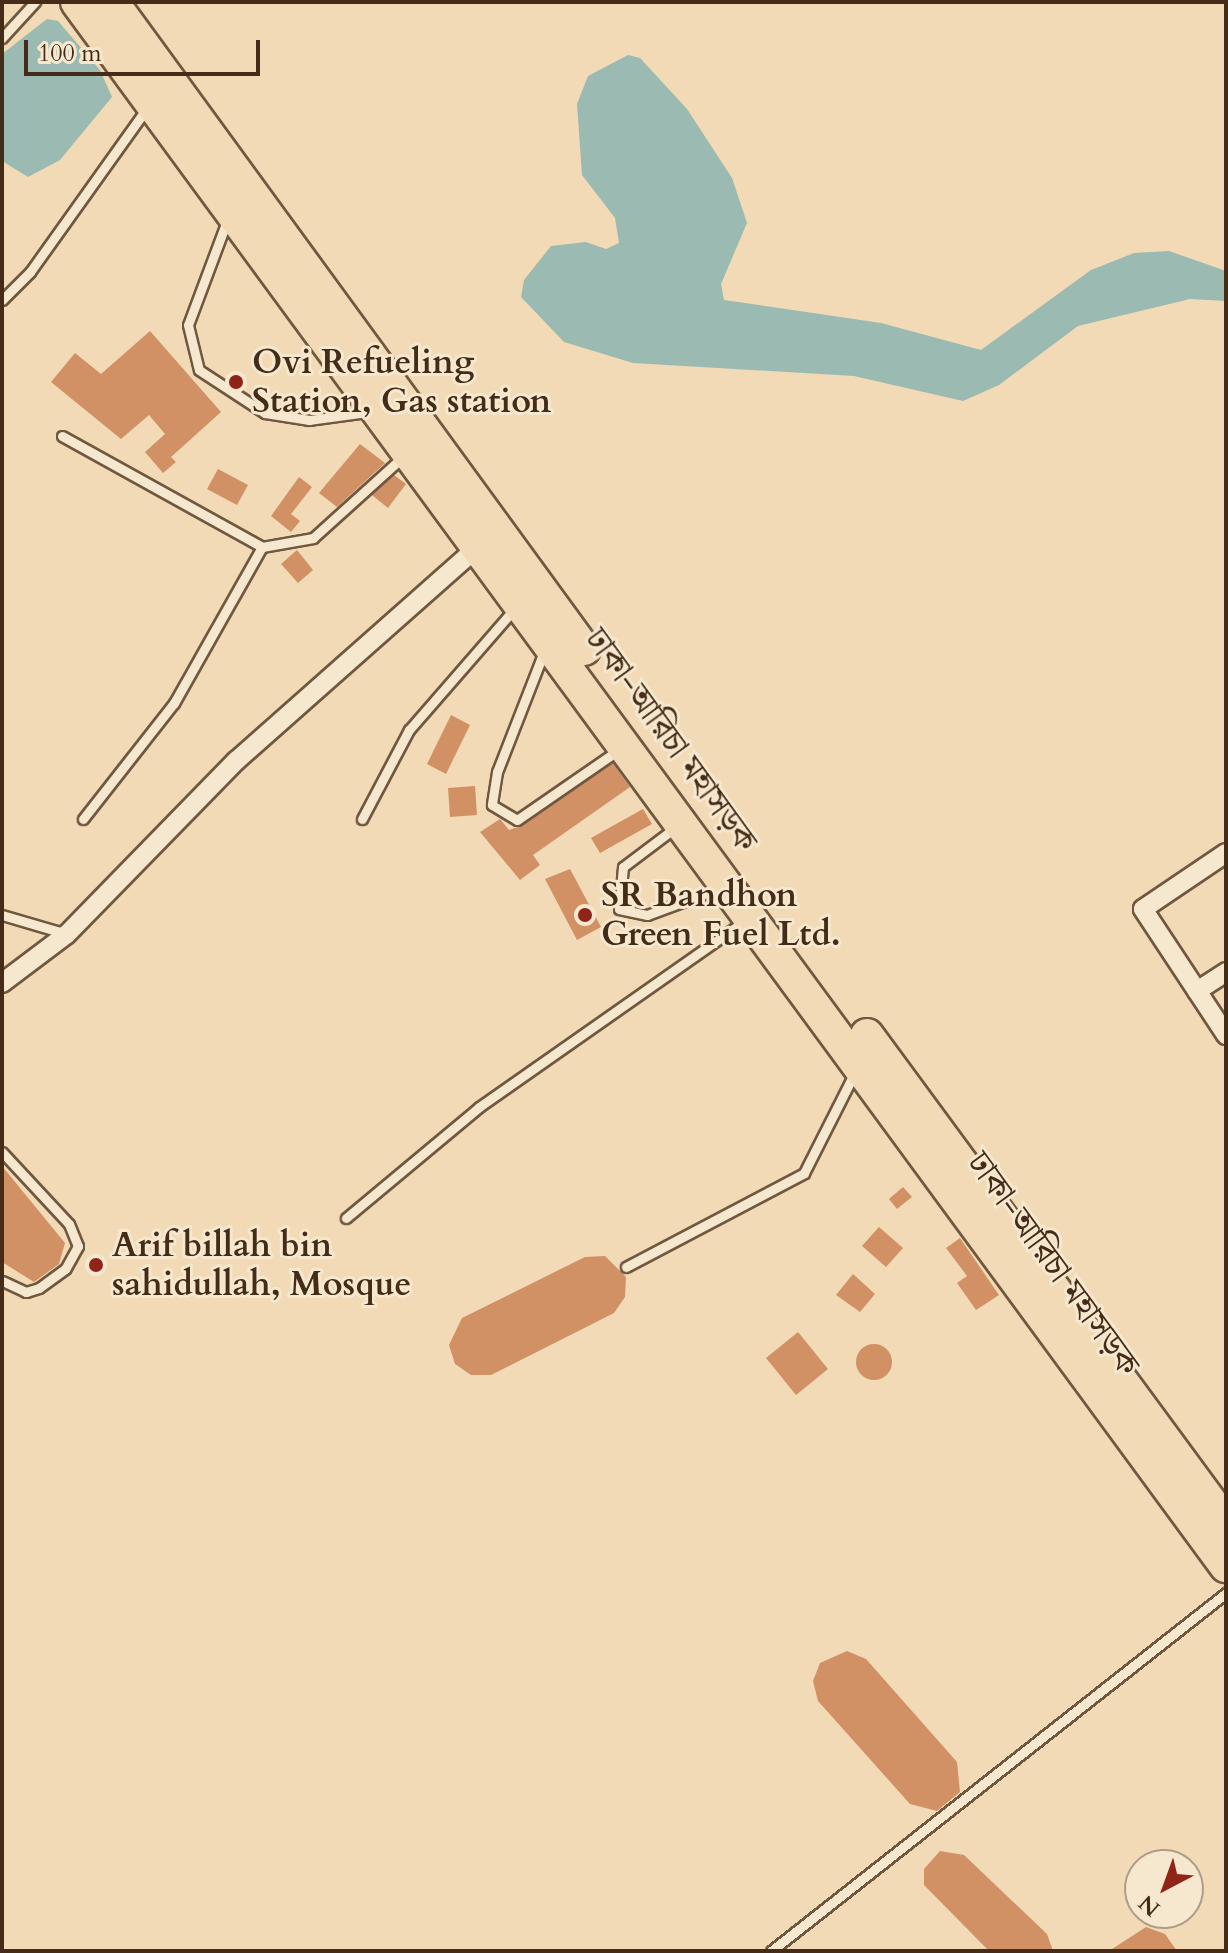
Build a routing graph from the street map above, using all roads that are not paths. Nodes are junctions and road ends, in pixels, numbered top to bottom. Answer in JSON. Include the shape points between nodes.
{"nodes":[{"id":1,"x":35,"y":2,"type":"edge"},
{"id":2,"x":77,"y":2,"type":"edge"},
{"id":3,"x":112,"y":2,"type":"edge"},
{"id":4,"x":2,"y":38,"type":"edge"},
{"id":5,"x":153,"y":99,"type":"junction"},
{"id":6,"x":223,"y":194,"type":"junction"},
{"id":7,"x":2,"y":300,"type":"edge"},
{"id":8,"x":387,"y":417,"type":"junction"},
{"id":9,"x":62,"y":436,"type":"dead end"},
{"id":10,"x":410,"y":450,"type":"junction"},
{"id":11,"x":479,"y":546,"type":"junction"},
{"id":12,"x":262,"y":547,"type":"junction"},
{"id":13,"x":522,"y":601,"type":"junction"},
{"id":14,"x":549,"y":638,"type":"junction"},
{"id":15,"x":626,"y":745,"type":"junction"},
{"id":16,"x":83,"y":819,"type":"dead end"},
{"id":17,"x":362,"y":819,"type":"dead end"},
{"id":18,"x":683,"y":822,"type":"junction"},
{"id":19,"x":1226,"y":853,"type":"edge"},
{"id":20,"x":731,"y":886,"type":"junction"},
{"id":21,"x":2,"y":915,"type":"edge"},
{"id":22,"x":752,"y":916,"type":"junction"},
{"id":23,"x":67,"y":934,"type":"junction"},
{"id":24,"x":1226,"y":972,"type":"edge"},
{"id":25,"x":2,"y":983,"type":"edge"},
{"id":26,"x":1197,"y":991,"type":"junction"},
{"id":27,"x":1226,"y":1035,"type":"edge"},
{"id":28,"x":860,"y":1062,"type":"junction"},
{"id":29,"x":2,"y":1152,"type":"edge"},
{"id":30,"x":346,"y":1218,"type":"dead end"},
{"id":31,"x":626,"y":1267,"type":"dead end"},
{"id":32,"x":2,"y":1281,"type":"edge"},
{"id":33,"x":1226,"y":1523,"type":"edge"},
{"id":34,"x":1226,"y":1566,"type":"edge"},
{"id":35,"x":1226,"y":1593,"type":"edge"},
{"id":36,"x":771,"y":1951,"type":"edge"}],
"edges":[{"from":1,"to":4,"type":"lane"},
{"from":2,"to":5,"type":"highway","name":"ঢাকা-আরিচা মহাসড়ক"},
{"from":3,"to":33,"type":"highway","name":"ঢাকা-আরিচা মহাসড়ক"},
{"from":5,"to":6,"type":"highway","name":"ঢাকা-আরিচা মহাসড়ক"},
{"from":5,"to":7,"type":"lane","via":[[30,272]]},
{"from":6,"to":8,"type":"highway","name":"ঢাকা-আরিচা মহাসড়ক"},
{"from":6,"to":8,"type":"lane","via":[[230,212],[188,325],[199,370],[265,413]]},
{"from":8,"to":10,"type":"highway","name":"ঢাকা-আরিচা মহাসড়ক"},
{"from":9,"to":12,"type":"lane"},
{"from":10,"to":11,"type":"highway","name":"ঢাকা-আরিচা মহাসড়ক"},
{"from":10,"to":12,"type":"lane","via":[[313,538]]},
{"from":11,"to":13,"type":"highway","name":"ঢাকা-আরিচা মহাসড়ক"},
{"from":11,"to":23,"type":"street","via":[[236,761]]},
{"from":12,"to":16,"type":"lane","via":[[174,703]]},
{"from":13,"to":14,"type":"highway","name":"ঢাকা-আরিচা মহাসড়ক"},
{"from":13,"to":17,"type":"lane","via":[[409,730]]},
{"from":14,"to":15,"type":"highway","name":"ঢাকা-আরিচা মহাসড়ক"},
{"from":14,"to":15,"type":"lane","via":[[497,772],[492,805],[517,820]]},
{"from":15,"to":18,"type":"highway","name":"ঢাকা-আরিচা মহাসড়ক"},
{"from":18,"to":20,"type":"highway","name":"ঢাকা-আরিচা মহাসড়ক"},
{"from":18,"to":20,"type":"lane","via":[[623,867],[619,909],[647,915]]},
{"from":19,"to":26,"type":"street","via":[[1143,909]]},
{"from":20,"to":22,"type":"highway","name":"ঢাকা-আরিচা মহাসড়ক"},
{"from":21,"to":23,"type":"lane"},
{"from":22,"to":28,"type":"highway","name":"ঢাকা-আরিচা মহাসড়ক"},
{"from":22,"to":30,"type":"lane","via":[[479,1107]]},
{"from":23,"to":25,"type":"street"},
{"from":24,"to":26,"type":"street"},
{"from":26,"to":27,"type":"street"},
{"from":28,"to":31,"type":"lane","via":[[804,1173]]},
{"from":28,"to":34,"type":"highway","name":"ঢাকা-আরিচা মহাসড়ক"},
{"from":29,"to":32,"type":"lane","via":[[69,1224],[78,1246],[65,1269],[39,1288],[26,1292]]},
{"from":35,"to":36,"type":"lane"}]}
